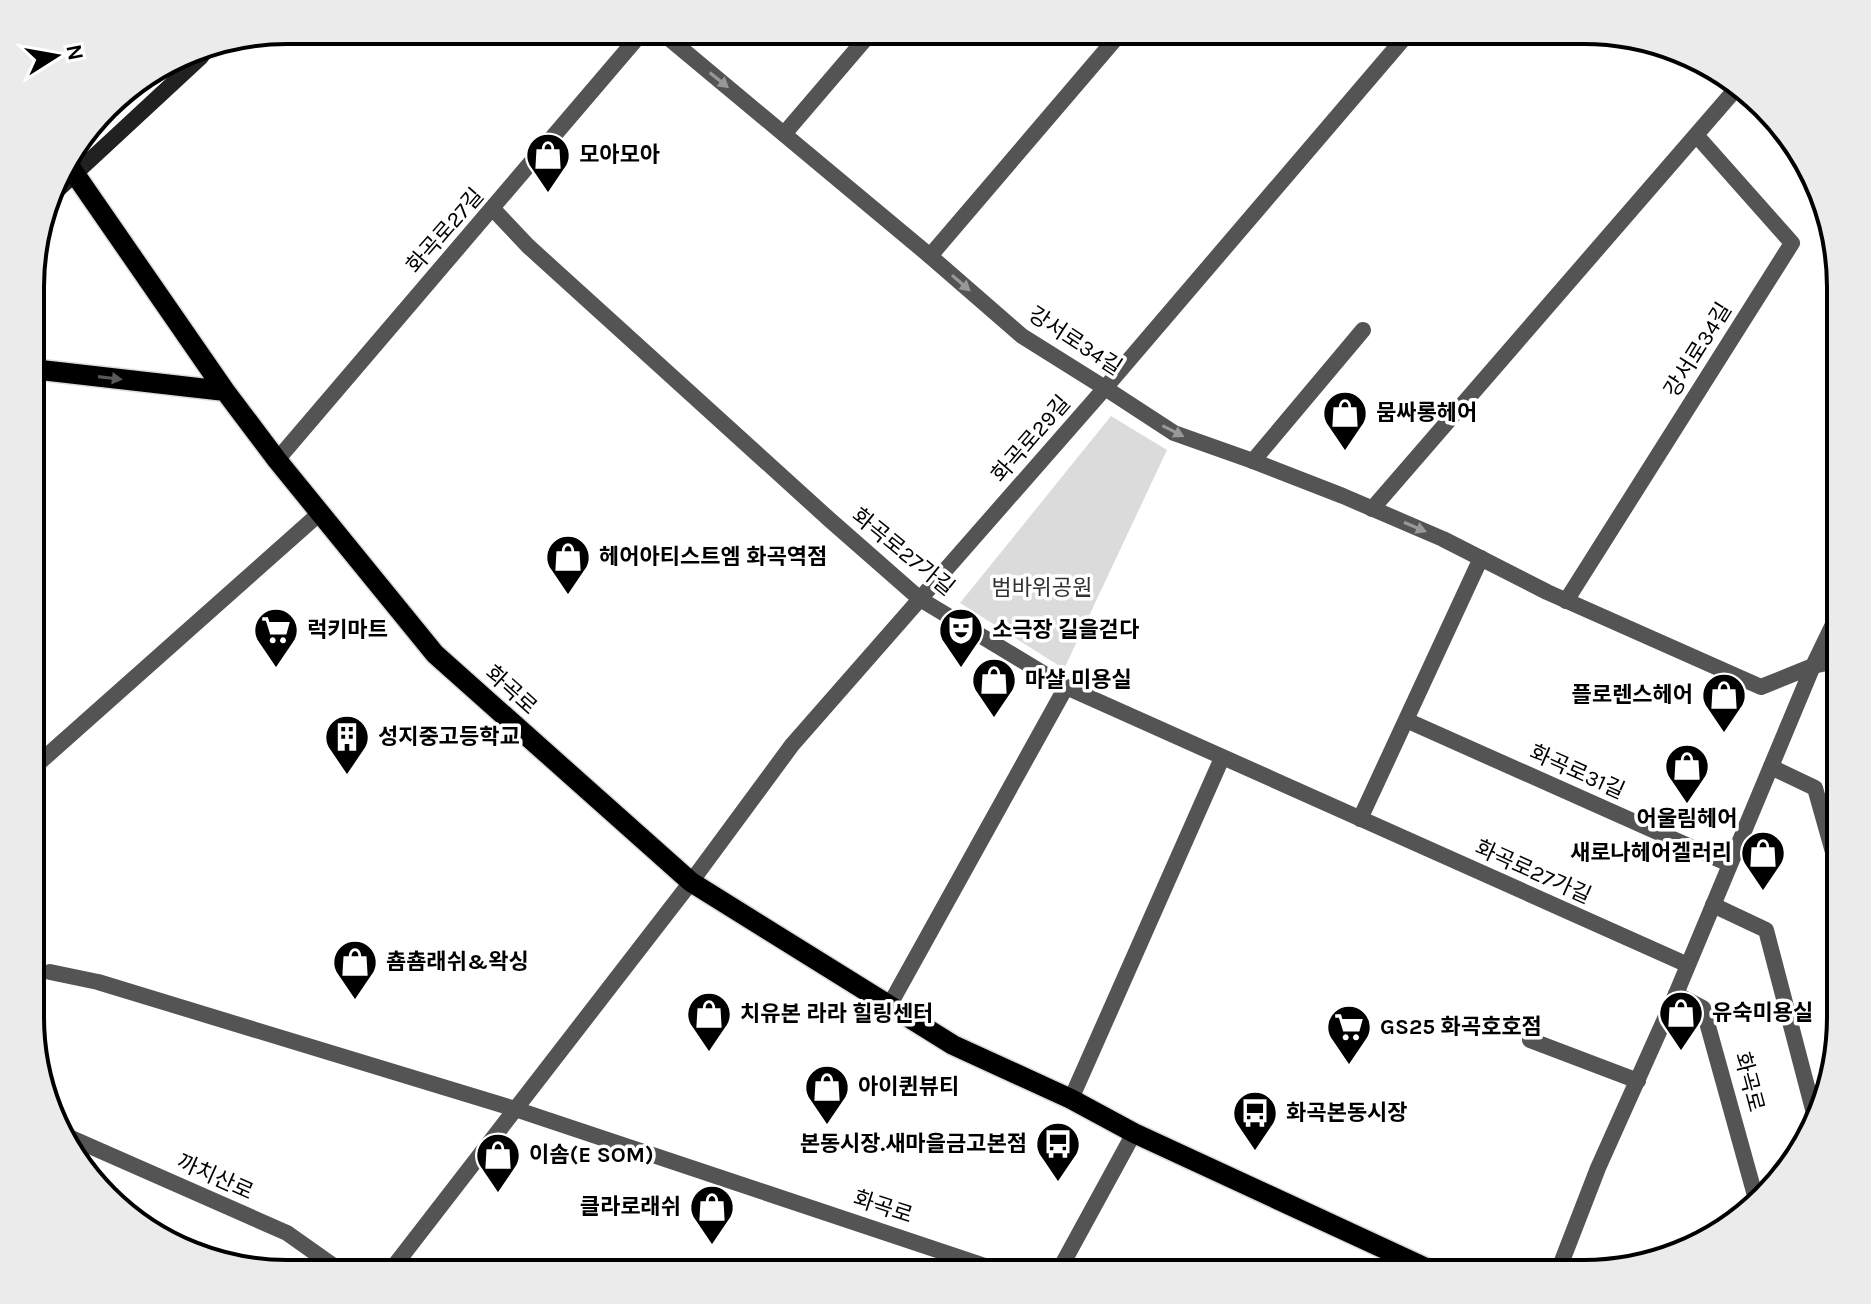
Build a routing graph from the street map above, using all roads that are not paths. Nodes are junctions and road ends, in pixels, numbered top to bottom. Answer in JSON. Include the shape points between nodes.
{"nodes":[{"id":1,"x":632,"y":44,"type":"edge"},
{"id":2,"x":676,"y":44,"type":"edge"},
{"id":3,"x":861,"y":44,"type":"edge"},
{"id":4,"x":1111,"y":45,"type":"edge"},
{"id":5,"x":1398,"y":45,"type":"edge"},
{"id":6,"x":194,"y":63,"type":"edge"},
{"id":7,"x":1732,"y":94,"type":"edge"},
{"id":8,"x":784,"y":134,"type":"junction"},
{"id":9,"x":1697,"y":136,"type":"junction"},
{"id":10,"x":82,"y":157,"type":"edge"},
{"id":11,"x":74,"y":172,"type":"edge"},
{"id":12,"x":493,"y":209,"type":"junction"},
{"id":13,"x":930,"y":256,"type":"junction"},
{"id":14,"x":1363,"y":330,"type":"dead end"},
{"id":15,"x":44,"y":370,"type":"edge"},
{"id":16,"x":1105,"y":388,"type":"junction"},
{"id":17,"x":225,"y":391,"type":"junction"},
{"id":18,"x":277,"y":460,"type":"junction"},
{"id":19,"x":1253,"y":461,"type":"junction"},
{"id":20,"x":1372,"y":509,"type":"junction"},
{"id":21,"x":320,"y":513,"type":"junction"},
{"id":22,"x":1481,"y":558,"type":"junction"},
{"id":23,"x":920,"y":599,"type":"junction"},
{"id":24,"x":1566,"y":601,"type":"junction"},
{"id":25,"x":1826,"y":639,"type":"edge"},
{"id":26,"x":1826,"y":663,"type":"edge"},
{"id":27,"x":1813,"y":666,"type":"junction"},
{"id":28,"x":1066,"y":687,"type":"junction"},
{"id":29,"x":1406,"y":720,"type":"junction"},
{"id":30,"x":45,"y":758,"type":"edge"},
{"id":31,"x":1222,"y":758,"type":"junction"},
{"id":32,"x":1771,"y":767,"type":"junction"},
{"id":33,"x":1360,"y":819,"type":"junction"},
{"id":34,"x":1826,"y":827,"type":"edge"},
{"id":35,"x":1729,"y":864,"type":"junction"},
{"id":36,"x":691,"y":882,"type":"junction"},
{"id":37,"x":1713,"y":905,"type":"junction"},
{"id":38,"x":1688,"y":965,"type":"junction"},
{"id":39,"x":50,"y":972,"type":"dead end"},
{"id":40,"x":1676,"y":994,"type":"junction"},
{"id":41,"x":889,"y":1006,"type":"junction"},
{"id":42,"x":1530,"y":1040,"type":"dead end"},
{"id":43,"x":1638,"y":1081,"type":"junction"},
{"id":44,"x":1071,"y":1099,"type":"junction"},
{"id":45,"x":1811,"y":1102,"type":"edge"},
{"id":46,"x":515,"y":1109,"type":"junction"},
{"id":47,"x":1134,"y":1133,"type":"junction"},
{"id":48,"x":79,"y":1141,"type":"edge"},
{"id":49,"x":1754,"y":1191,"type":"edge"},
{"id":50,"x":324,"y":1259,"type":"edge"},
{"id":51,"x":399,"y":1259,"type":"edge"},
{"id":52,"x":966,"y":1260,"type":"edge"},
{"id":53,"x":1065,"y":1260,"type":"edge"},
{"id":54,"x":1408,"y":1260,"type":"edge"},
{"id":55,"x":1562,"y":1260,"type":"edge"}],
"edges":[{"from":1,"to":12,"type":"street","name":"화곡로27길"},
{"from":2,"to":8,"type":"street","name":"강서로34길","one_way":true},
{"from":3,"to":8,"type":"street"},
{"from":4,"to":13,"type":"street"},
{"from":5,"to":16,"type":"street","name":"화곡로29길"},
{"from":6,"to":10,"type":"main road"},
{"from":7,"to":9,"type":"street"},
{"from":8,"to":13,"type":"street","name":"강서로34길"},
{"from":9,"to":20,"type":"street"},
{"from":9,"to":24,"type":"street","name":"강서로34길","via":[[1792,243]]},
{"from":11,"to":17,"type":"main road","name":"화곡로"},
{"from":12,"to":18,"type":"street","name":"화곡로27길"},
{"from":12,"to":23,"type":"street","name":"화곡로27가길"},
{"from":13,"to":16,"type":"street","name":"강서로34길","one_way":true,"via":[[1022,336]]},
{"from":14,"to":19,"type":"street"},
{"from":15,"to":17,"type":"main road","one_way":true},
{"from":16,"to":19,"type":"street","name":"강서로34길","one_way":true,"via":[[1174,433]]},
{"from":16,"to":23,"type":"street","name":"화곡로29길"},
{"from":17,"to":18,"type":"main road","name":"화곡로"},
{"from":18,"to":21,"type":"main road","name":"화곡로"},
{"from":19,"to":20,"type":"street","name":"강서로34길"},
{"from":20,"to":22,"type":"street","name":"강서로34길","one_way":true},
{"from":21,"to":30,"type":"street"},
{"from":21,"to":36,"type":"main road","name":"화곡로","via":[[435,654]]},
{"from":22,"to":24,"type":"street","name":"강서로34길"},
{"from":22,"to":29,"type":"street"},
{"from":23,"to":28,"type":"street","name":"화곡로27가길"},
{"from":23,"to":36,"type":"street","name":"화곡로29길","via":[[792,745]]},
{"from":24,"to":27,"type":"street","name":"강서로34길","via":[[1761,687]]},
{"from":25,"to":27,"type":"street"},
{"from":26,"to":27,"type":"street","name":"강서로34길"},
{"from":27,"to":32,"type":"street"},
{"from":28,"to":31,"type":"street","name":"화곡로27가길"},
{"from":28,"to":41,"type":"street"},
{"from":29,"to":33,"type":"street"},
{"from":29,"to":35,"type":"street","name":"화곡로31길"},
{"from":31,"to":33,"type":"street","name":"화곡로27가길"},
{"from":31,"to":44,"type":"street"},
{"from":32,"to":34,"type":"street","via":[[1815,788]]},
{"from":32,"to":35,"type":"street"},
{"from":33,"to":38,"type":"street","name":"화곡로27가길"},
{"from":35,"to":37,"type":"street"},
{"from":36,"to":41,"type":"main road","name":"화곡로"},
{"from":36,"to":46,"type":"street"},
{"from":37,"to":38,"type":"street"},
{"from":37,"to":45,"type":"street","via":[[1766,930]]},
{"from":38,"to":40,"type":"street"},
{"from":39,"to":46,"type":"street","name":"화곡로"},
{"from":40,"to":43,"type":"street"},
{"from":40,"to":49,"type":"street","name":"화곡로","via":[[1703,1008]]},
{"from":41,"to":44,"type":"main road","name":"화곡로","via":[[953,1045]]},
{"from":42,"to":43,"type":"street"},
{"from":43,"to":55,"type":"street"},
{"from":44,"to":47,"type":"main road","name":"화곡로"},
{"from":46,"to":51,"type":"street"},
{"from":46,"to":52,"type":"street","name":"화곡로"},
{"from":47,"to":53,"type":"street"},
{"from":47,"to":54,"type":"main road","name":"화곡로"},
{"from":48,"to":50,"type":"street","name":"까치산로","via":[[287,1233]]}]}
